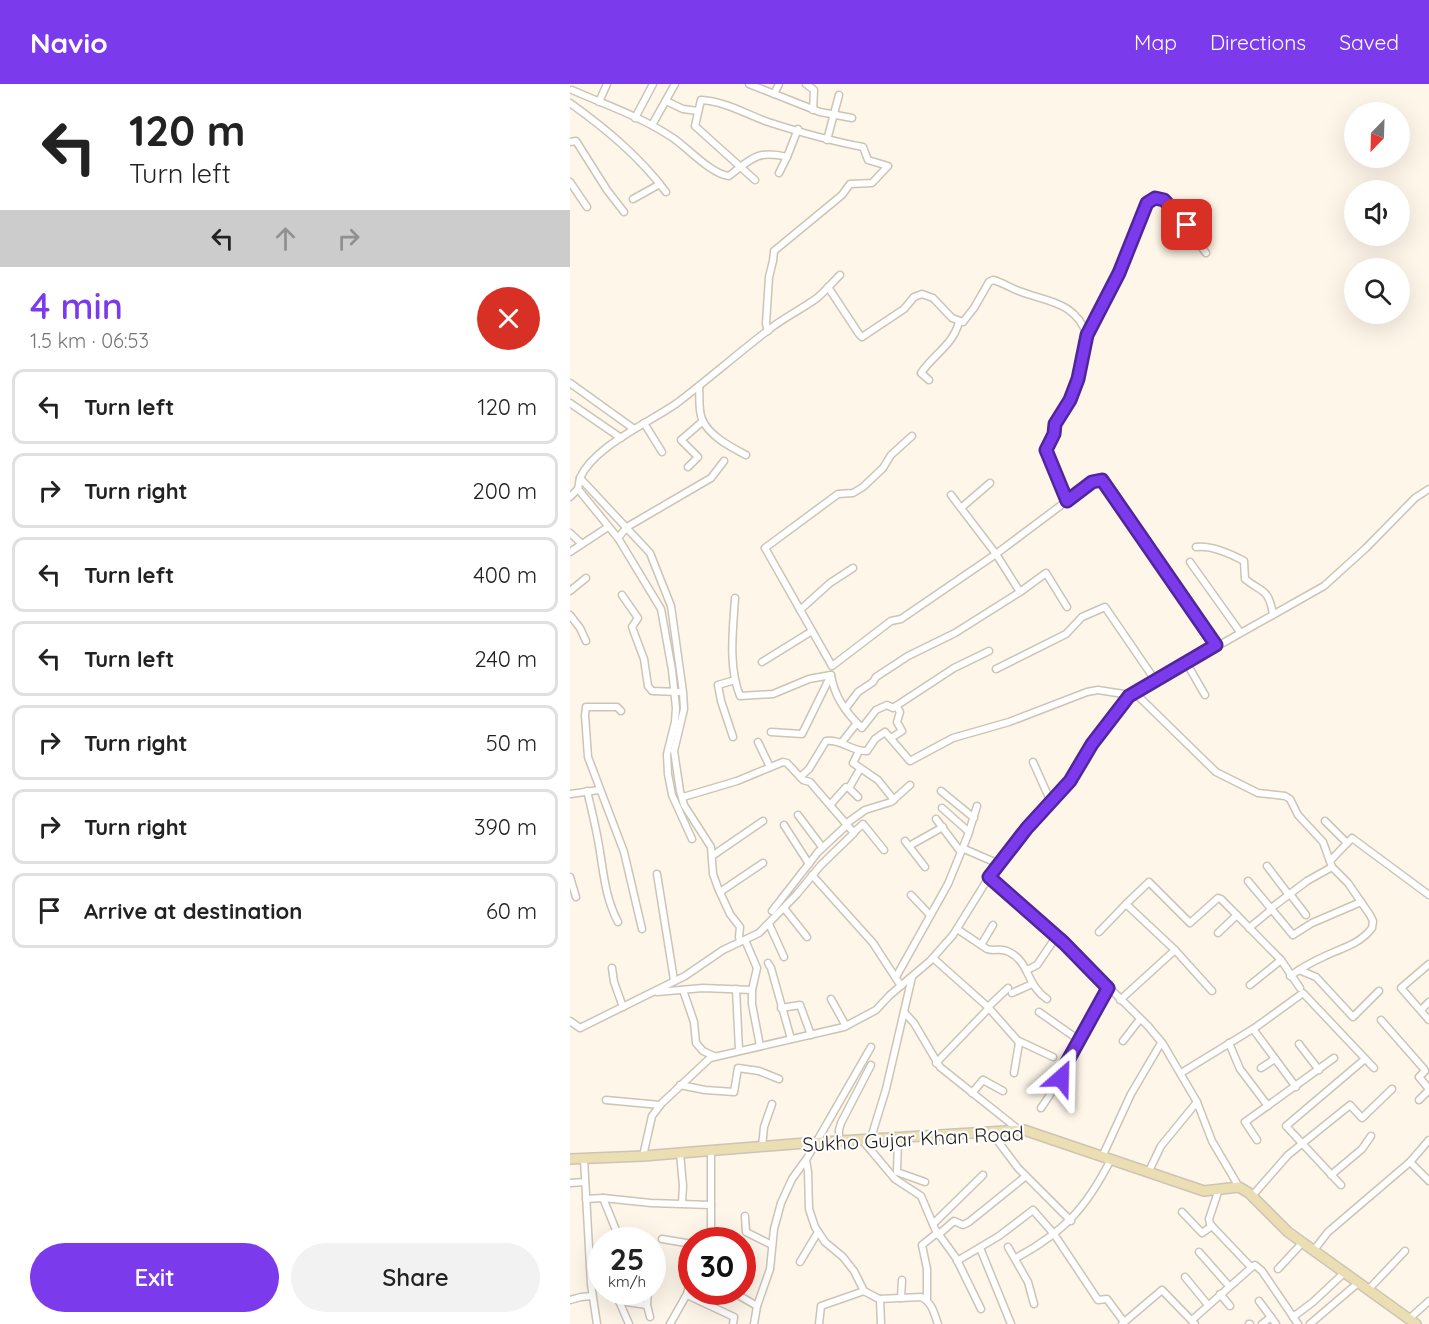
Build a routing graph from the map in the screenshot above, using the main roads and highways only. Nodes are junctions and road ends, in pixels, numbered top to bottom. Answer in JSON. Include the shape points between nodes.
{"nodes":[{"id":1,"x":570,"y":1159,"type":"edge"},
{"id":2,"x":1412,"y":1322,"type":"edge"}],
"edges":[{"from":1,"to":2,"type":"main road","name":"Sukho Gujar Khan Road","via":[[1024,1130],[1204,1191],[1239,1187],[1288,1232]]}]}
